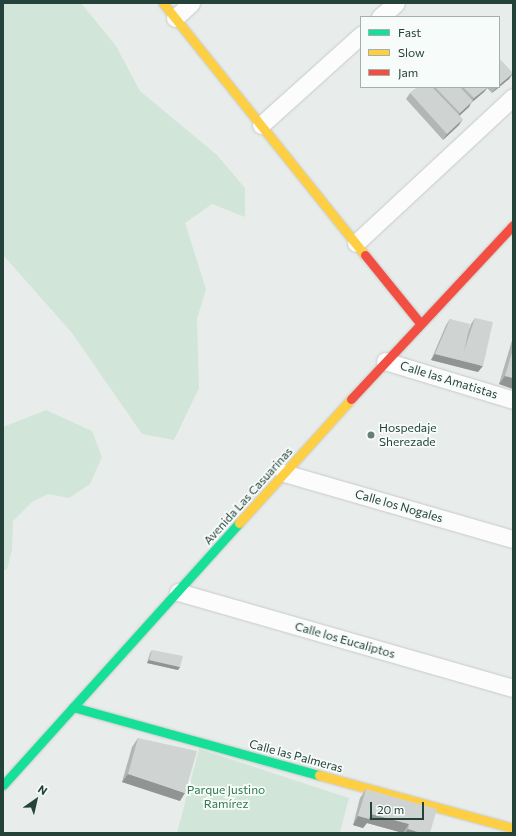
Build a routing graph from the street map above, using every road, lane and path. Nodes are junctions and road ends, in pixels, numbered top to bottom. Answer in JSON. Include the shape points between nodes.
{"nodes":[{"id":1,"x":163,"y":3,"type":"edge"},
{"id":2,"x":191,"y":3,"type":"edge"},
{"id":3,"x":396,"y":3,"type":"edge"},
{"id":4,"x":381,"y":16,"type":"edge"},
{"id":5,"x":175,"y":18,"type":"junction"},
{"id":6,"x":360,"y":35,"type":"edge"},
{"id":7,"x":513,"y":97,"type":"edge"},
{"id":8,"x":261,"y":125,"type":"junction"},
{"id":9,"x":513,"y":225,"type":"edge"},
{"id":10,"x":356,"y":243,"type":"junction"},
{"id":11,"x":420,"y":323,"type":"junction"},
{"id":12,"x":385,"y":360,"type":"junction"},
{"id":13,"x":513,"y":400,"type":"edge"},
{"id":14,"x":284,"y":473,"type":"junction"},
{"id":15,"x":513,"y":539,"type":"edge"},
{"id":16,"x":178,"y":592,"type":"junction"},
{"id":17,"x":513,"y":688,"type":"edge"},
{"id":18,"x":73,"y":707,"type":"junction"},
{"id":19,"x":3,"y":785,"type":"edge"},
{"id":20,"x":513,"y":828,"type":"edge"}],
"edges":[{"from":1,"to":5,"type":"street"},
{"from":2,"to":5,"type":"street"},
{"from":3,"to":4,"type":"street"},
{"from":5,"to":8,"type":"street"},
{"from":6,"to":8,"type":"street"},
{"from":7,"to":10,"type":"street"},
{"from":8,"to":10,"type":"street"},
{"from":9,"to":11,"type":"street","name":"Avenida Las Casuarinas"},
{"from":10,"to":11,"type":"street"},
{"from":11,"to":12,"type":"street","name":"Avenida Las Casuarinas"},
{"from":12,"to":13,"type":"street","name":"Calle las Amatistas"},
{"from":12,"to":14,"type":"street","name":"Avenida Las Casuarinas"},
{"from":14,"to":15,"type":"street","name":"Calle los Nogales"},
{"from":14,"to":16,"type":"street","name":"Avenida Las Casuarinas"},
{"from":16,"to":17,"type":"street","name":"Calle los Eucaliptos"},
{"from":16,"to":18,"type":"street","name":"Avenida Las Casuarinas"},
{"from":18,"to":19,"type":"street","name":"Avenida Las Casuarinas"},
{"from":18,"to":20,"type":"street","name":"Calle las Palmeras"}]}
